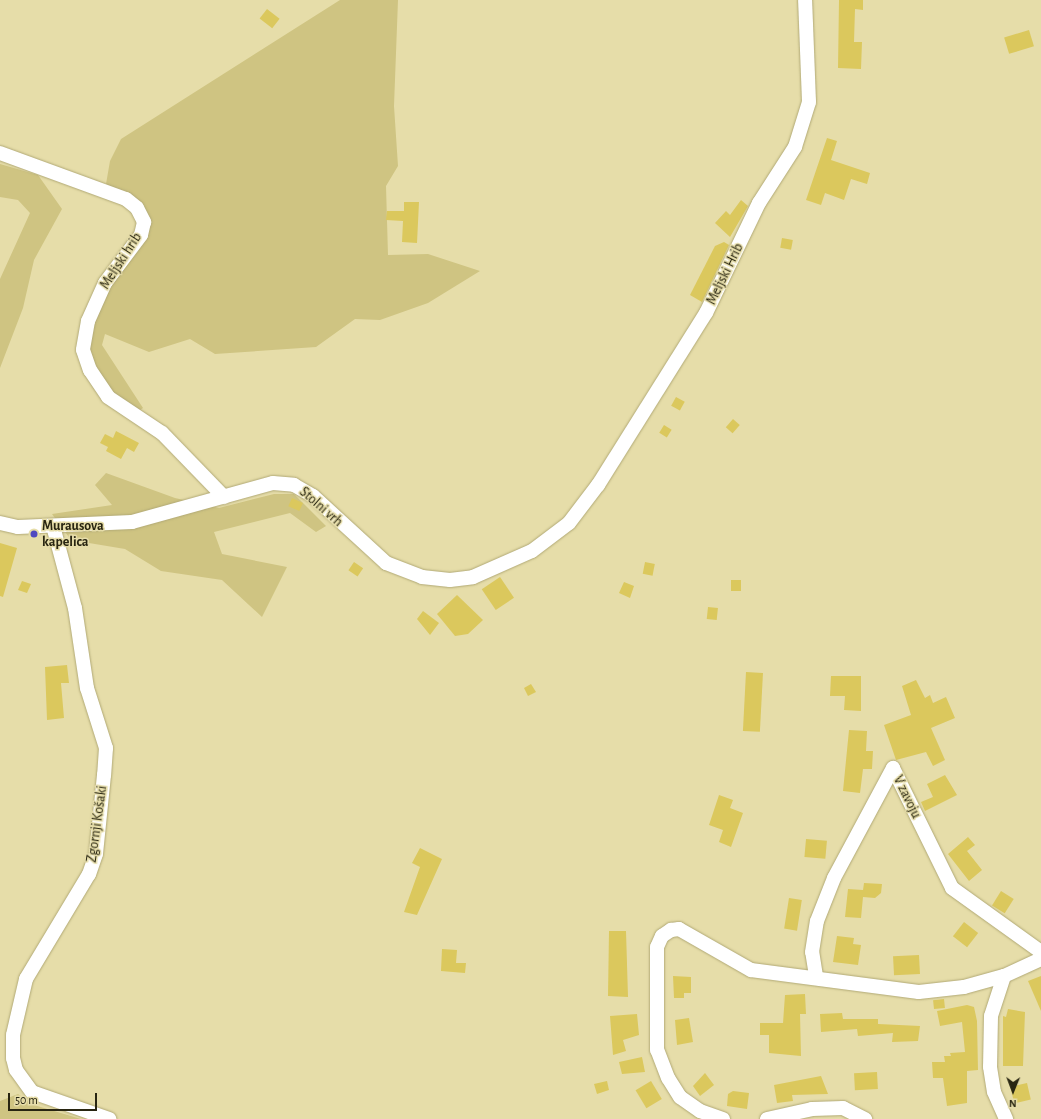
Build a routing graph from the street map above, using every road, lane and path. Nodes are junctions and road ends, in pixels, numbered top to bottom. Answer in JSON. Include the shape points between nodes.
{"nodes":[{"id":1,"x":806,"y":0,"type":"edge"},
{"id":2,"x":0,"y":153,"type":"edge"},
{"id":3,"x":224,"y":498,"type":"junction"},
{"id":4,"x":568,"y":523,"type":"joint"},
{"id":5,"x":0,"y":524,"type":"edge"},
{"id":6,"x":53,"y":526,"type":"junction"},
{"id":7,"x":1041,"y":952,"type":"edge"},
{"id":8,"x":1041,"y":959,"type":"edge"},
{"id":9,"x":816,"y":976,"type":"junction"},
{"id":10,"x":1004,"y":976,"type":"junction"},
{"id":11,"x":108,"y":1119,"type":"edge"},
{"id":12,"x":723,"y":1119,"type":"edge"},
{"id":13,"x":767,"y":1119,"type":"edge"},
{"id":14,"x":865,"y":1119,"type":"edge"},
{"id":15,"x":1006,"y":1119,"type":"edge"}],
"edges":[{"from":1,"to":4,"type":"street","name":"Meljski Hrib","via":[[809,102],[795,147],[759,203],[706,313],[598,485]]},
{"from":2,"to":3,"type":"street","name":"Meljski hrib","via":[[126,199],[137,208],[144,222],[141,234],[105,283],[88,321],[83,350],[90,370],[108,397],[162,433]]},
{"from":3,"to":4,"type":"street","name":"Stolni vrh","via":[[273,483],[294,485],[312,496],[386,563],[422,576],[450,580],[499,569],[532,551]]},
{"from":3,"to":6,"type":"street","name":"Stolni vrh","via":[[132,522]]},
{"from":5,"to":6,"type":"street","name":"Stolni vrh"},
{"from":6,"to":11,"type":"street","name":"Zgornji Košaki","via":[[75,608],[87,688],[106,748],[94,861],[76,900],[26,979],[15,1021],[13,1058],[19,1077],[32,1092]]},
{"from":7,"to":9,"type":"street","name":"V zavoju","via":[[952,888],[893,768],[834,878],[817,922],[812,952]]},
{"from":8,"to":10,"type":"street"},
{"from":9,"to":10,"type":"street","via":[[919,992],[957,988]]},
{"from":9,"to":12,"type":"street","via":[[779,976],[751,970],[679,929],[662,936],[657,947],[657,1050],[668,1078],[680,1097],[700,1111]]},
{"from":10,"to":15,"type":"street","via":[[991,1016],[990,1067],[994,1092]]},
{"from":13,"to":14,"type":"street","via":[[812,1109],[843,1108]]}]}
